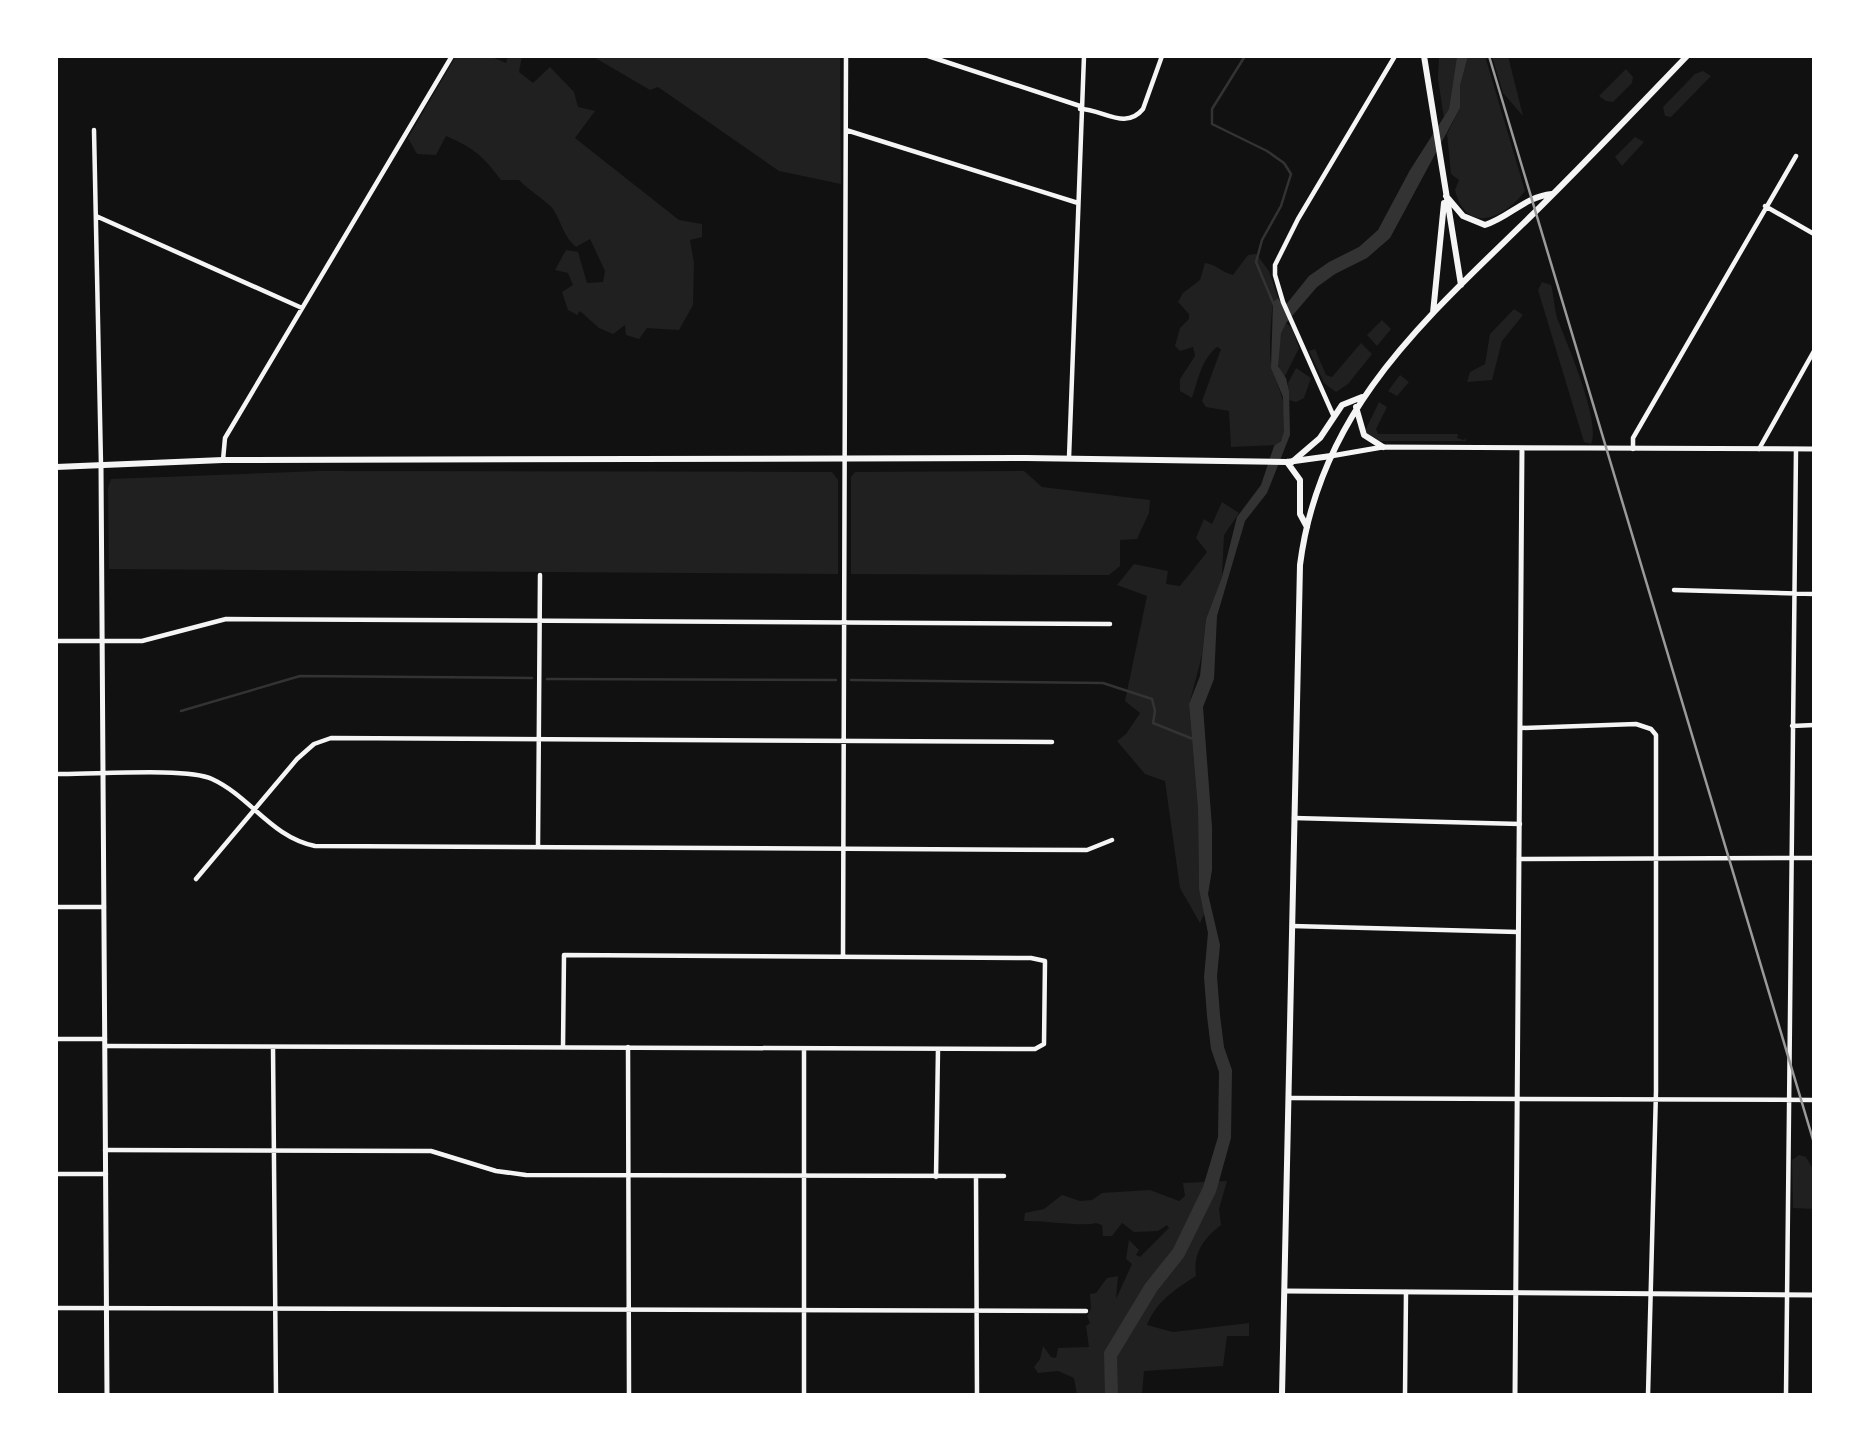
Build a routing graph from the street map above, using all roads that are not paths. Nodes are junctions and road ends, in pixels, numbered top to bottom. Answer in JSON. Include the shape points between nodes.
{"nodes":[{"id":1,"x":452,"y":56,"type":"edge"},
{"id":2,"x":846,"y":56,"type":"edge"},
{"id":3,"x":928,"y":56,"type":"edge"},
{"id":4,"x":1084,"y":56,"type":"edge"},
{"id":5,"x":1162,"y":56,"type":"edge"},
{"id":6,"x":1395,"y":56,"type":"edge"},
{"id":7,"x":1424,"y":56,"type":"edge"},
{"id":8,"x":1688,"y":56,"type":"edge"},
{"id":9,"x":1080,"y":107,"type":"junction"},
{"id":10,"x":94,"y":130,"type":"dead end"},
{"id":11,"x":846,"y":130,"type":"junction"},
{"id":12,"x":1796,"y":156,"type":"dead end"},
{"id":13,"x":1445,"y":194,"type":"junction"},
{"id":14,"x":1552,"y":194,"type":"junction"},
{"id":15,"x":1078,"y":203,"type":"junction"},
{"id":16,"x":1766,"y":206,"type":"junction"},
{"id":17,"x":96,"y":216,"type":"junction"},
{"id":18,"x":1814,"y":234,"type":"edge"},
{"id":19,"x":1461,"y":285,"type":"junction"},
{"id":20,"x":302,"y":308,"type":"junction"},
{"id":21,"x":1433,"y":313,"type":"junction"},
{"id":22,"x":1814,"y":351,"type":"edge"},
{"id":23,"x":1363,"y":396,"type":"junction"},
{"id":24,"x":1356,"y":407,"type":"junction"},
{"id":25,"x":1334,"y":418,"type":"junction"},
{"id":26,"x":1383,"y":447,"type":"junction"},
{"id":27,"x":1522,"y":448,"type":"junction"},
{"id":28,"x":1633,"y":449,"type":"junction"},
{"id":29,"x":1796,"y":449,"type":"junction"},
{"id":30,"x":1814,"y":449,"type":"edge"},
{"id":31,"x":1759,"y":450,"type":"junction"},
{"id":32,"x":1331,"y":456,"type":"junction"},
{"id":33,"x":845,"y":458,"type":"junction"},
{"id":34,"x":1069,"y":458,"type":"junction"},
{"id":35,"x":223,"y":460,"type":"junction"},
{"id":36,"x":1290,"y":462,"type":"junction"},
{"id":37,"x":101,"y":464,"type":"junction"},
{"id":38,"x":56,"y":467,"type":"edge"},
{"id":39,"x":1307,"y":527,"type":"junction"},
{"id":40,"x":540,"y":575,"type":"dead end"},
{"id":41,"x":1674,"y":590,"type":"dead end"},
{"id":42,"x":1795,"y":594,"type":"junction"},
{"id":43,"x":1814,"y":594,"type":"edge"},
{"id":44,"x":540,"y":621,"type":"junction"},
{"id":45,"x":844,"y":623,"type":"junction"},
{"id":46,"x":1110,"y":624,"type":"dead end"},
{"id":47,"x":56,"y":641,"type":"edge"},
{"id":48,"x":102,"y":642,"type":"junction"},
{"id":49,"x":1814,"y":725,"type":"edge"},
{"id":50,"x":1792,"y":726,"type":"junction"},
{"id":51,"x":1521,"y":728,"type":"junction"},
{"id":52,"x":539,"y":739,"type":"junction"},
{"id":53,"x":844,"y":740,"type":"junction"},
{"id":54,"x":1052,"y":742,"type":"dead end"},
{"id":55,"x":56,"y":774,"type":"edge"},
{"id":56,"x":104,"y":775,"type":"junction"},
{"id":57,"x":253,"y":810,"type":"junction"},
{"id":58,"x":1294,"y":818,"type":"junction"},
{"id":59,"x":1520,"y":824,"type":"junction"},
{"id":60,"x":1112,"y":840,"type":"dead end"},
{"id":61,"x":538,"y":847,"type":"junction"},
{"id":62,"x":842,"y":848,"type":"junction"},
{"id":63,"x":1791,"y":858,"type":"junction"},
{"id":64,"x":1814,"y":858,"type":"edge"},
{"id":65,"x":1519,"y":859,"type":"junction"},
{"id":66,"x":1658,"y":860,"type":"junction"},
{"id":67,"x":196,"y":879,"type":"dead end"},
{"id":68,"x":56,"y":907,"type":"edge"},
{"id":69,"x":104,"y":907,"type":"junction"},
{"id":70,"x":1292,"y":926,"type":"junction"},
{"id":71,"x":1518,"y":932,"type":"junction"},
{"id":72,"x":843,"y":957,"type":"junction"},
{"id":73,"x":56,"y":1039,"type":"edge"},
{"id":74,"x":105,"y":1039,"type":"junction"},
{"id":75,"x":106,"y":1046,"type":"junction"},
{"id":76,"x":562,"y":1046,"type":"junction"},
{"id":77,"x":273,"y":1047,"type":"junction"},
{"id":78,"x":628,"y":1047,"type":"junction"},
{"id":79,"x":804,"y":1049,"type":"junction"},
{"id":80,"x":938,"y":1049,"type":"junction"},
{"id":81,"x":1289,"y":1098,"type":"junction"},
{"id":82,"x":1655,"y":1099,"type":"junction"},
{"id":83,"x":1517,"y":1100,"type":"junction"},
{"id":84,"x":1814,"y":1100,"type":"edge"},
{"id":85,"x":1788,"y":1101,"type":"junction"},
{"id":86,"x":106,"y":1150,"type":"junction"},
{"id":87,"x":274,"y":1151,"type":"junction"},
{"id":88,"x":56,"y":1174,"type":"edge"},
{"id":89,"x":106,"y":1174,"type":"junction"},
{"id":90,"x":629,"y":1175,"type":"junction"},
{"id":91,"x":803,"y":1175,"type":"junction"},
{"id":92,"x":1004,"y":1176,"type":"dead end"},
{"id":93,"x":936,"y":1177,"type":"junction"},
{"id":94,"x":976,"y":1177,"type":"junction"},
{"id":95,"x":1285,"y":1291,"type":"junction"},
{"id":96,"x":1406,"y":1292,"type":"junction"},
{"id":97,"x":1516,"y":1293,"type":"junction"},
{"id":98,"x":1651,"y":1294,"type":"junction"},
{"id":99,"x":1788,"y":1294,"type":"junction"},
{"id":100,"x":1814,"y":1295,"type":"edge"},
{"id":101,"x":56,"y":1308,"type":"edge"},
{"id":102,"x":106,"y":1308,"type":"junction"},
{"id":103,"x":276,"y":1309,"type":"junction"},
{"id":104,"x":629,"y":1309,"type":"junction"},
{"id":105,"x":804,"y":1309,"type":"junction"},
{"id":106,"x":977,"y":1311,"type":"junction"},
{"id":107,"x":1086,"y":1311,"type":"dead end"},
{"id":108,"x":107,"y":1395,"type":"edge"},
{"id":109,"x":276,"y":1395,"type":"edge"},
{"id":110,"x":629,"y":1395,"type":"edge"},
{"id":111,"x":804,"y":1395,"type":"edge"},
{"id":112,"x":976,"y":1395,"type":"edge"},
{"id":113,"x":1282,"y":1395,"type":"edge"},
{"id":114,"x":1405,"y":1395,"type":"edge"},
{"id":115,"x":1515,"y":1395,"type":"edge"},
{"id":116,"x":1648,"y":1395,"type":"edge"},
{"id":117,"x":1786,"y":1395,"type":"edge"}],
"edges":[{"from":1,"to":20,"type":"street"},
{"from":2,"to":11,"type":"street"},
{"from":3,"to":9,"type":"street"},
{"from":4,"to":9,"type":"street"},
{"from":5,"to":9,"type":"street","via":[[1137,116],[1122,120]]},
{"from":6,"to":25,"type":"street","via":[[1279,255],[1275,275]]},
{"from":7,"to":13,"type":"main road"},
{"from":8,"to":14,"type":"main road"},
{"from":9,"to":15,"type":"street"},
{"from":10,"to":17,"type":"street"},
{"from":11,"to":15,"type":"street"},
{"from":11,"to":33,"type":"street"},
{"from":12,"to":16,"type":"street"},
{"from":13,"to":14,"type":"main road","via":[[1463,216],[1485,225],[1529,199]]},
{"from":13,"to":19,"type":"main road"},
{"from":13,"to":21,"type":"main road"},
{"from":14,"to":19,"type":"main road"},
{"from":15,"to":34,"type":"street"},
{"from":16,"to":18,"type":"street"},
{"from":16,"to":28,"type":"street","via":[[1633,438]]},
{"from":17,"to":20,"type":"street"},
{"from":17,"to":37,"type":"street"},
{"from":19,"to":21,"type":"main road"},
{"from":20,"to":35,"type":"street","via":[[225,438]]},
{"from":21,"to":23,"type":"main road"},
{"from":22,"to":31,"type":"street"},
{"from":23,"to":24,"type":"main road"},
{"from":23,"to":25,"type":"main road","via":[[1342,405]]},
{"from":24,"to":26,"type":"main road","via":[[1364,435]]},
{"from":24,"to":32,"type":"main road"},
{"from":25,"to":36,"type":"main road","via":[[1320,438]]},
{"from":26,"to":27,"type":"street"},
{"from":26,"to":32,"type":"street"},
{"from":27,"to":28,"type":"street"},
{"from":27,"to":51,"type":"street"},
{"from":28,"to":31,"type":"street"},
{"from":29,"to":30,"type":"street"},
{"from":29,"to":31,"type":"street"},
{"from":29,"to":42,"type":"street"},
{"from":32,"to":36,"type":"main road"},
{"from":32,"to":39,"type":"main road"},
{"from":33,"to":34,"type":"main road"},
{"from":33,"to":35,"type":"main road"},
{"from":33,"to":45,"type":"street"},
{"from":34,"to":36,"type":"main road"},
{"from":35,"to":37,"type":"main road"},
{"from":36,"to":39,"type":"main road","via":[[1300,480],[1300,514]]},
{"from":37,"to":38,"type":"main road"},
{"from":37,"to":48,"type":"street"},
{"from":39,"to":58,"type":"main road","via":[[1300,565]]},
{"from":40,"to":44,"type":"street"},
{"from":41,"to":42,"type":"street"},
{"from":42,"to":43,"type":"street"},
{"from":42,"to":50,"type":"street"},
{"from":44,"to":45,"type":"street"},
{"from":44,"to":48,"type":"street","via":[[226,619],[148,640]]},
{"from":44,"to":52,"type":"street"},
{"from":45,"to":46,"type":"street"},
{"from":45,"to":53,"type":"street"},
{"from":47,"to":48,"type":"street"},
{"from":48,"to":56,"type":"street"},
{"from":49,"to":50,"type":"street"},
{"from":50,"to":63,"type":"street"},
{"from":51,"to":59,"type":"street"},
{"from":51,"to":66,"type":"street","via":[[1636,724],[1651,729],[1658,746]]},
{"from":52,"to":53,"type":"street"},
{"from":52,"to":57,"type":"street","via":[[331,738],[305,750]]},
{"from":52,"to":61,"type":"street"},
{"from":53,"to":54,"type":"street"},
{"from":53,"to":62,"type":"street"},
{"from":55,"to":56,"type":"street"},
{"from":56,"to":57,"type":"street","via":[[195,774],[221,784]]},
{"from":56,"to":69,"type":"street"},
{"from":57,"to":61,"type":"street","via":[[286,836],[315,846]]},
{"from":57,"to":67,"type":"street"},
{"from":58,"to":59,"type":"street"},
{"from":58,"to":70,"type":"main road"},
{"from":59,"to":65,"type":"street"},
{"from":60,"to":62,"type":"street","via":[[1087,850]]},
{"from":61,"to":62,"type":"street"},
{"from":62,"to":72,"type":"street"},
{"from":63,"to":64,"type":"street"},
{"from":63,"to":66,"type":"street"},
{"from":63,"to":85,"type":"street"},
{"from":65,"to":66,"type":"street"},
{"from":65,"to":71,"type":"street"},
{"from":66,"to":82,"type":"street"},
{"from":68,"to":69,"type":"street"},
{"from":69,"to":74,"type":"street"},
{"from":70,"to":71,"type":"street"},
{"from":70,"to":81,"type":"main road"},
{"from":71,"to":83,"type":"street"},
{"from":72,"to":76,"type":"street","via":[[564,955]]},
{"from":72,"to":80,"type":"street","via":[[1045,961],[1044,1044],[1035,1049]]},
{"from":73,"to":74,"type":"street"},
{"from":74,"to":75,"type":"street"},
{"from":75,"to":77,"type":"street"},
{"from":75,"to":86,"type":"street"},
{"from":76,"to":77,"type":"street"},
{"from":76,"to":78,"type":"street"},
{"from":77,"to":87,"type":"street"},
{"from":78,"to":79,"type":"street"},
{"from":78,"to":90,"type":"street"},
{"from":79,"to":80,"type":"street"},
{"from":79,"to":91,"type":"street"},
{"from":80,"to":93,"type":"street"},
{"from":81,"to":83,"type":"street"},
{"from":81,"to":95,"type":"main road"},
{"from":82,"to":83,"type":"street"},
{"from":82,"to":85,"type":"street"},
{"from":82,"to":98,"type":"street"},
{"from":83,"to":97,"type":"street"},
{"from":84,"to":85,"type":"street"},
{"from":85,"to":99,"type":"street"},
{"from":86,"to":87,"type":"street"},
{"from":86,"to":89,"type":"street"},
{"from":87,"to":90,"type":"street","via":[[431,1151],[510,1174]]},
{"from":87,"to":103,"type":"street"},
{"from":88,"to":89,"type":"street"},
{"from":89,"to":102,"type":"street"},
{"from":90,"to":91,"type":"street"},
{"from":90,"to":104,"type":"street"},
{"from":91,"to":93,"type":"street"},
{"from":91,"to":105,"type":"street"},
{"from":92,"to":94,"type":"street"},
{"from":93,"to":94,"type":"street"},
{"from":94,"to":106,"type":"street"},
{"from":95,"to":96,"type":"street"},
{"from":95,"to":113,"type":"main road"},
{"from":96,"to":97,"type":"street"},
{"from":96,"to":114,"type":"street"},
{"from":97,"to":98,"type":"street"},
{"from":97,"to":115,"type":"street"},
{"from":98,"to":99,"type":"street"},
{"from":98,"to":116,"type":"street"},
{"from":99,"to":100,"type":"street"},
{"from":99,"to":117,"type":"street"},
{"from":101,"to":102,"type":"street"},
{"from":102,"to":103,"type":"street"},
{"from":102,"to":108,"type":"street"},
{"from":103,"to":104,"type":"street"},
{"from":103,"to":109,"type":"street"},
{"from":104,"to":105,"type":"street"},
{"from":104,"to":110,"type":"street"},
{"from":105,"to":106,"type":"street"},
{"from":105,"to":111,"type":"street"},
{"from":106,"to":107,"type":"street"},
{"from":106,"to":112,"type":"street"}]}
